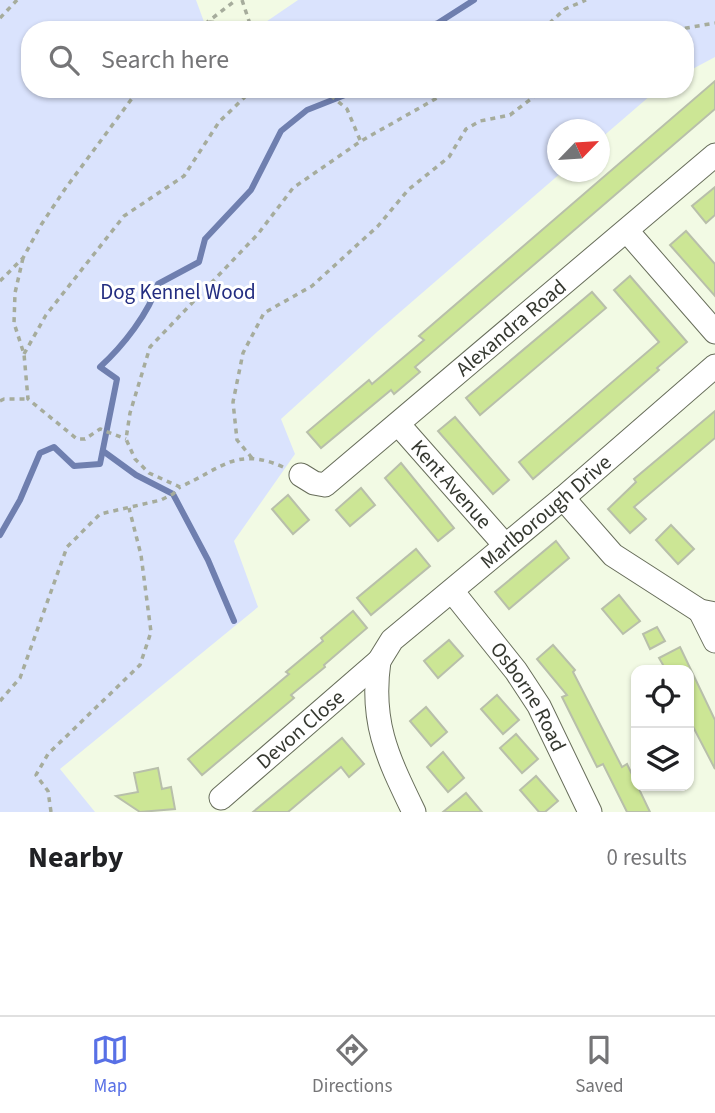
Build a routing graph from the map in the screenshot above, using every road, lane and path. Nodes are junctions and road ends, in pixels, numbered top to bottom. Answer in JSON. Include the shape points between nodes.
{"nodes":[{"id":1,"x":17,"y":0,"type":"edge"},
{"id":2,"x":236,"y":0,"type":"edge"},
{"id":3,"x":242,"y":0,"type":"edge"},
{"id":4,"x":586,"y":0,"type":"edge"},
{"id":5,"x":0,"y":18,"type":"edge"},
{"id":6,"x":209,"y":21,"type":"edge"},
{"id":7,"x":249,"y":21,"type":"edge"},
{"id":8,"x":552,"y":21,"type":"edge"},
{"id":9,"x":715,"y":23,"type":"edge"},
{"id":10,"x":694,"y":27,"type":"edge"},
{"id":11,"x":133,"y":98,"type":"edge"},
{"id":12,"x":244,"y":98,"type":"edge"},
{"id":13,"x":334,"y":98,"type":"edge"},
{"id":14,"x":437,"y":98,"type":"edge"},
{"id":15,"x":532,"y":98,"type":"edge"},
{"id":16,"x":360,"y":141,"type":"junction"},
{"id":17,"x":715,"y":155,"type":"edge"},
{"id":18,"x":627,"y":231,"type":"junction"},
{"id":19,"x":23,"y":258,"type":"junction"},
{"id":20,"x":0,"y":281,"type":"edge"},
{"id":21,"x":715,"y":332,"type":"edge"},
{"id":22,"x":24,"y":355,"type":"junction"},
{"id":23,"x":715,"y":366,"type":"edge"},
{"id":24,"x":28,"y":399,"type":"junction"},
{"id":25,"x":0,"y":401,"type":"edge"},
{"id":26,"x":399,"y":425,"type":"junction"},
{"id":27,"x":126,"y":439,"type":"junction"},
{"id":28,"x":252,"y":458,"type":"junction"},
{"id":29,"x":270,"y":461,"type":"dead end"},
{"id":30,"x":301,"y":475,"type":"dead end"},
{"id":31,"x":180,"y":487,"type":"junction"},
{"id":32,"x":563,"y":498,"type":"junction"},
{"id":33,"x":129,"y":508,"type":"junction"},
{"id":34,"x":504,"y":544,"type":"junction"},
{"id":35,"x":452,"y":591,"type":"junction"},
{"id":36,"x":708,"y":612,"type":"edge"},
{"id":37,"x":715,"y":641,"type":"edge"},
{"id":38,"x":379,"y":661,"type":"junction"},
{"id":39,"x":0,"y":701,"type":"edge"},
{"id":40,"x":221,"y":798,"type":"dead end"},
{"id":41,"x":51,"y":812,"type":"edge"},
{"id":42,"x":414,"y":812,"type":"edge"},
{"id":43,"x":590,"y":812,"type":"edge"}],
"edges":[{"from":1,"to":5,"type":"path"},
{"from":2,"to":6,"type":"path"},
{"from":3,"to":7,"type":"path"},
{"from":4,"to":8,"type":"path"},
{"from":9,"to":10,"type":"path"},
{"from":11,"to":19,"type":"path","via":[[41,225]]},
{"from":12,"to":22,"type":"path","via":[[219,122],[184,176],[124,216],[47,315]]},
{"from":13,"to":16,"type":"path","via":[[347,109]]},
{"from":14,"to":16,"type":"path"},
{"from":15,"to":28,"type":"path","via":[[510,115],[466,129],[449,157],[408,190],[377,226],[312,286],[264,313],[243,353],[233,402],[237,440]]},
{"from":16,"to":27,"type":"path","via":[[293,188],[258,234],[150,347]]},
{"from":17,"to":18,"type":"street","name":"Alexandra Road"},
{"from":18,"to":21,"type":"street"},
{"from":18,"to":26,"type":"street","name":"Alexandra Road"},
{"from":19,"to":20,"type":"path"},
{"from":19,"to":22,"type":"path","via":[[14,323]]},
{"from":22,"to":24,"type":"path"},
{"from":23,"to":32,"type":"street","name":"Marlborough Drive"},
{"from":24,"to":25,"type":"path"},
{"from":24,"to":27,"type":"path","via":[[77,439],[100,429]]},
{"from":26,"to":30,"type":"street","name":"Alexandra Road","via":[[326,485]]},
{"from":26,"to":34,"type":"street","name":"Kent Avenue"},
{"from":27,"to":31,"type":"path","via":[[135,459],[149,473]]},
{"from":28,"to":29,"type":"path"},
{"from":28,"to":31,"type":"path","via":[[225,462]]},
{"from":31,"to":33,"type":"path","via":[[161,500]]},
{"from":32,"to":34,"type":"street","name":"Marlborough Drive"},
{"from":32,"to":36,"type":"street","via":[[613,555]]},
{"from":33,"to":39,"type":"path","via":[[100,514],[67,547],[20,678]]},
{"from":33,"to":41,"type":"path","via":[[141,555],[151,632],[141,665],[48,754],[36,775],[48,791]]},
{"from":34,"to":35,"type":"street","name":"Marlborough Drive"},
{"from":35,"to":38,"type":"street","name":"Marlborough Drive","via":[[392,640]]},
{"from":35,"to":43,"type":"street","name":"Osborne Road","via":[[539,706]]},
{"from":36,"to":37,"type":"street"},
{"from":38,"to":40,"type":"street","name":"Devon Close"},
{"from":38,"to":42,"type":"street","via":[[376,704],[380,732]]}]}
